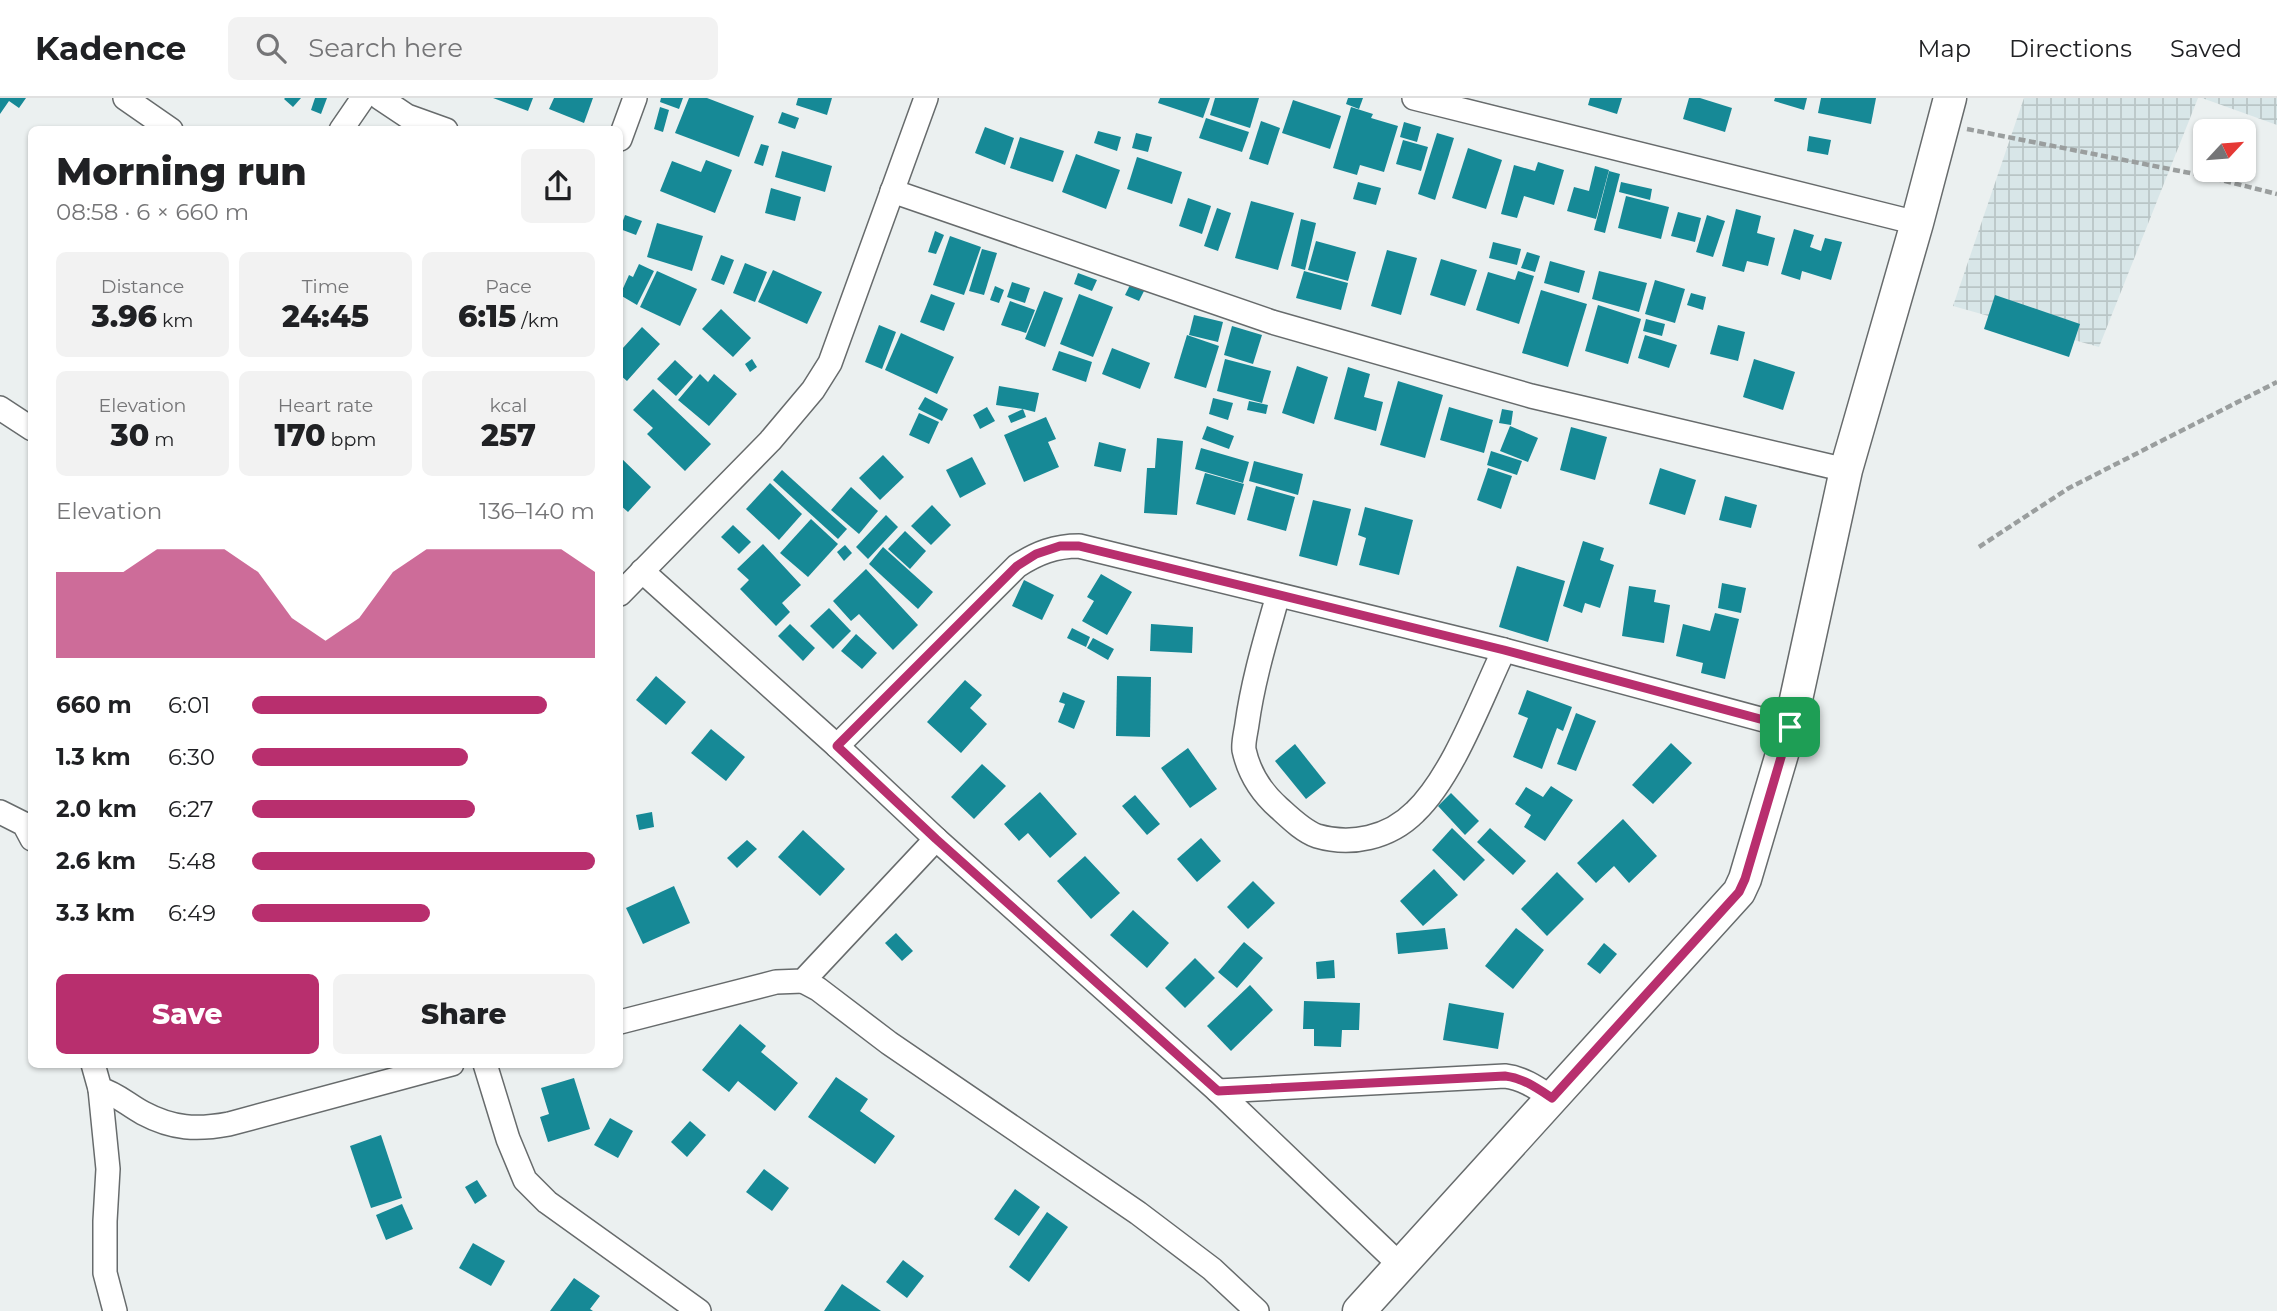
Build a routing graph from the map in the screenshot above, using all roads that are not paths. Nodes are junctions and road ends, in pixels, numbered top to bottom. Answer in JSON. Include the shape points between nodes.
{"nodes":[{"id":1,"x":125,"y":98,"type":"edge"},
{"id":2,"x":363,"y":98,"type":"edge"},
{"id":3,"x":380,"y":98,"type":"edge"},
{"id":4,"x":635,"y":98,"type":"edge"},
{"id":5,"x":926,"y":98,"type":"edge"},
{"id":6,"x":1414,"y":98,"type":"edge"},
{"id":7,"x":1946,"y":111,"type":"edge"},
{"id":8,"x":166,"y":126,"type":"edge"},
{"id":9,"x":344,"y":126,"type":"edge"},
{"id":10,"x":435,"y":126,"type":"edge"},
{"id":11,"x":623,"y":131,"type":"edge"},
{"id":12,"x":892,"y":191,"type":"junction"},
{"id":13,"x":1917,"y":223,"type":"junction"},
{"id":14,"x":0,"y":408,"type":"edge"},
{"id":15,"x":28,"y":426,"type":"edge"},
{"id":16,"x":1846,"y":470,"type":"junction"},
{"id":17,"x":642,"y":571,"type":"junction"},
{"id":18,"x":623,"y":591,"type":"edge"},
{"id":19,"x":1278,"y":595,"type":"junction"},
{"id":20,"x":1504,"y":650,"type":"junction"},
{"id":21,"x":1790,"y":727,"type":"junction"},
{"id":22,"x":837,"y":746,"type":"junction"},
{"id":23,"x":0,"y":812,"type":"edge"},
{"id":24,"x":28,"y":828,"type":"edge"},
{"id":25,"x":936,"y":839,"type":"junction"},
{"id":26,"x":803,"y":981,"type":"junction"},
{"id":27,"x":623,"y":1020,"type":"edge"},
{"id":28,"x":94,"y":1068,"type":"edge"},
{"id":29,"x":437,"y":1068,"type":"edge"},
{"id":30,"x":486,"y":1068,"type":"edge"},
{"id":31,"x":100,"y":1089,"type":"junction"},
{"id":32,"x":1218,"y":1091,"type":"junction"},
{"id":33,"x":1552,"y":1098,"type":"junction"},
{"id":34,"x":1399,"y":1264,"type":"junction"},
{"id":35,"x":115,"y":1311,"type":"edge"},
{"id":36,"x":699,"y":1311,"type":"edge"},
{"id":37,"x":1257,"y":1311,"type":"edge"},
{"id":38,"x":1359,"y":1311,"type":"edge"}],
"edges":[{"from":1,"to":8,"type":"street"},
{"from":2,"to":9,"type":"street"},
{"from":3,"to":10,"type":"street","via":[[407,116]]},
{"from":4,"to":11,"type":"street"},
{"from":5,"to":12,"type":"street"},
{"from":6,"to":13,"type":"street"},
{"from":7,"to":13,"type":"street"},
{"from":12,"to":16,"type":"street","via":[[1272,322],[1531,396]]},
{"from":12,"to":17,"type":"street","via":[[830,363],[813,390]]},
{"from":13,"to":16,"type":"street"},
{"from":14,"to":15,"type":"street"},
{"from":16,"to":21,"type":"street"},
{"from":17,"to":18,"type":"street"},
{"from":17,"to":22,"type":"street"},
{"from":19,"to":20,"type":"street"},
{"from":19,"to":20,"type":"street","via":[[1252,689],[1244,748],[1254,779],[1267,797],[1316,836],[1351,841],[1380,836],[1415,813],[1443,776]]},
{"from":19,"to":22,"type":"street","via":[[1079,546],[1036,554],[1017,566]]},
{"from":20,"to":21,"type":"street"},
{"from":21,"to":33,"type":"street","via":[[1739,892]]},
{"from":22,"to":25,"type":"street"},
{"from":23,"to":24,"type":"street"},
{"from":25,"to":26,"type":"street"},
{"from":25,"to":32,"type":"street"},
{"from":26,"to":27,"type":"street","via":[[776,982]]},
{"from":26,"to":37,"type":"street","via":[[1138,1213],[1212,1269]]},
{"from":28,"to":31,"type":"street"},
{"from":29,"to":31,"type":"street","via":[[208,1128],[170,1124]]},
{"from":30,"to":36,"type":"street","via":[[525,1180],[547,1202]]},
{"from":31,"to":35,"type":"street","via":[[108,1168],[105,1273]]},
{"from":32,"to":33,"type":"street","via":[[1505,1076]]},
{"from":32,"to":34,"type":"street"},
{"from":33,"to":34,"type":"street"},
{"from":34,"to":38,"type":"street"}]}
